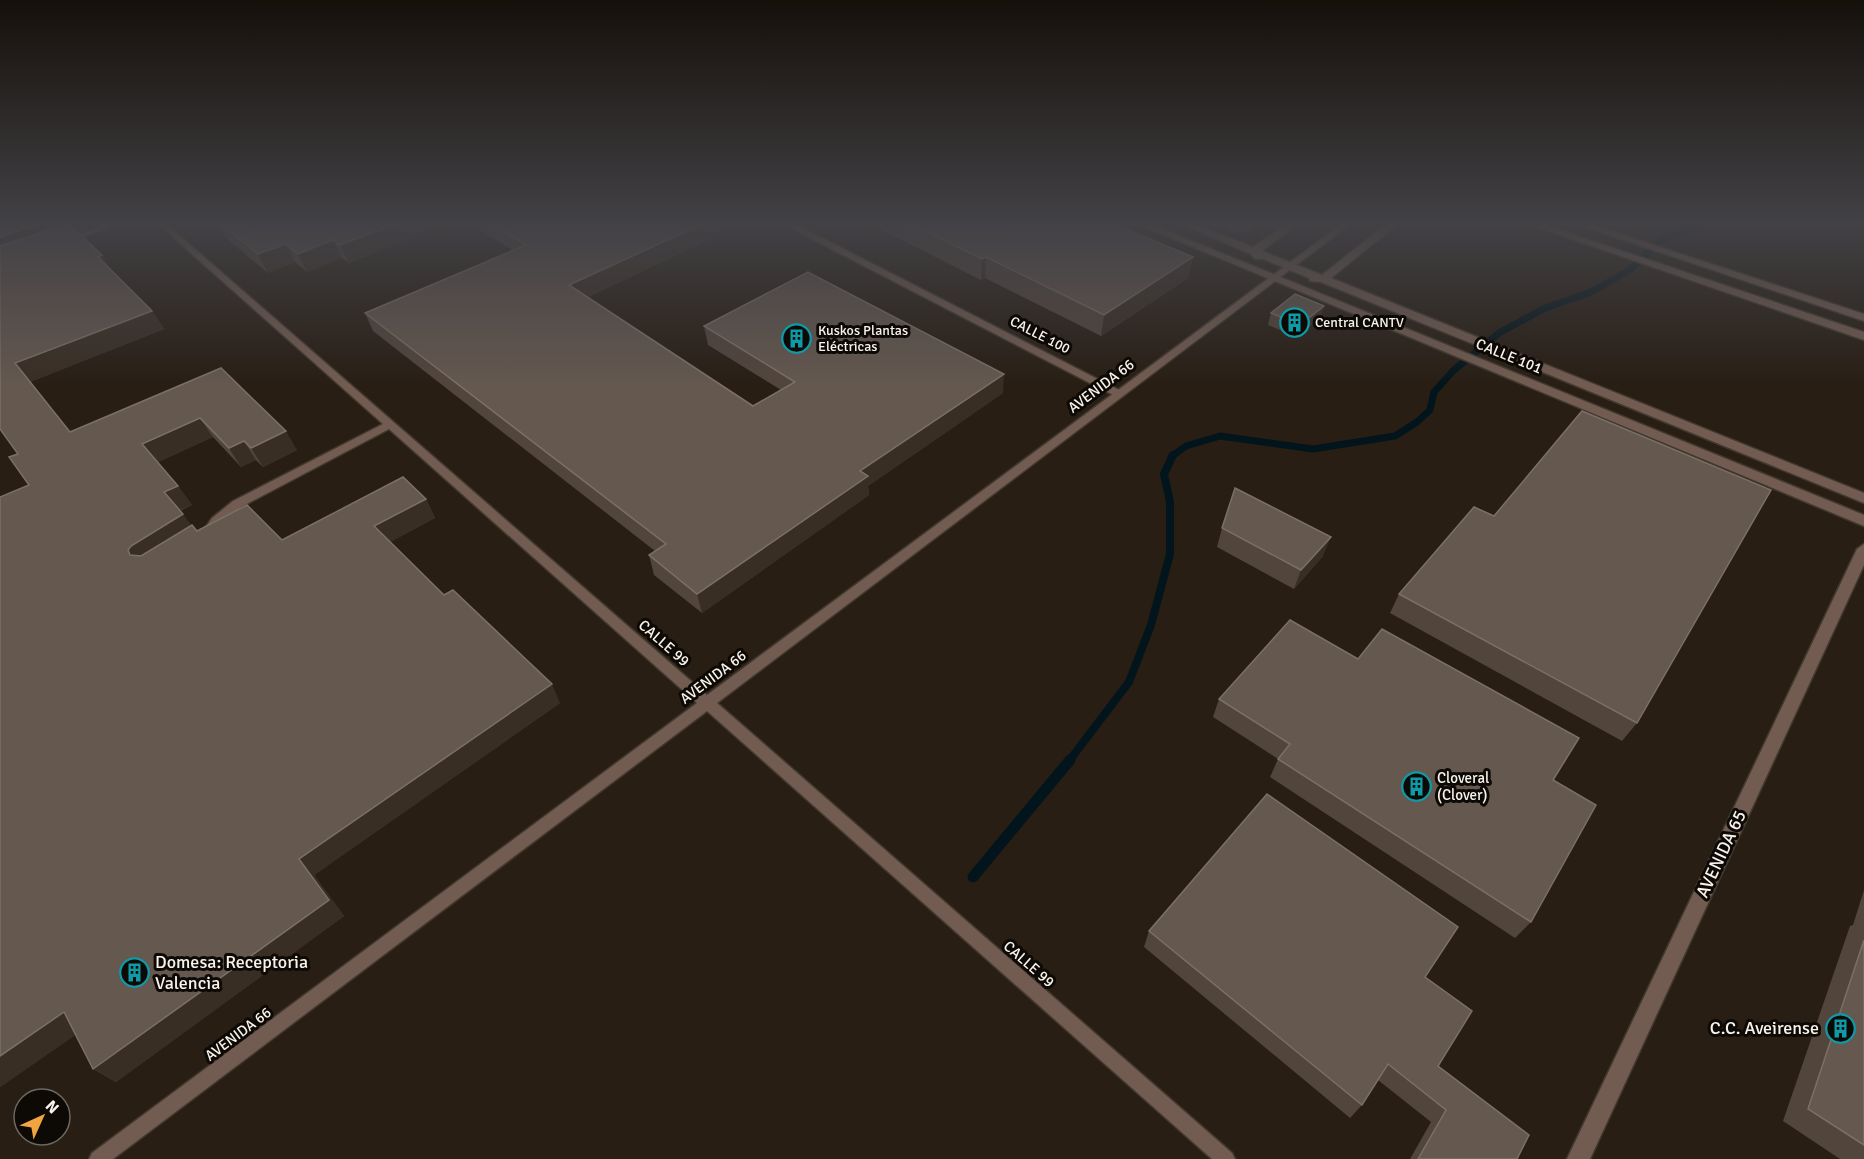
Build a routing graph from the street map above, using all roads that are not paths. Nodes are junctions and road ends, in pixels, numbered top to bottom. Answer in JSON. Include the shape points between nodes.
{"nodes":[{"id":1,"x":223,"y":277,"type":"edge"},
{"id":2,"x":892,"y":277,"type":"edge"},
{"id":3,"x":1274,"y":277,"type":"joint"},
{"id":4,"x":1276,"y":277,"type":"edge"},
{"id":5,"x":1318,"y":277,"type":"edge"},
{"id":6,"x":1325,"y":277,"type":"edge"},
{"id":7,"x":1689,"y":277,"type":"edge"},
{"id":8,"x":1741,"y":277,"type":"edge"},
{"id":9,"x":1323,"y":279,"type":"junction"},
{"id":10,"x":1864,"y":318,"type":"edge"},
{"id":11,"x":1864,"y":336,"type":"edge"},
{"id":12,"x":1119,"y":393,"type":"junction"},
{"id":13,"x":391,"y":424,"type":"junction"},
{"id":14,"x":1864,"y":498,"type":"edge"},
{"id":15,"x":1864,"y":521,"type":"edge"},
{"id":16,"x":199,"y":540,"type":"edge"},
{"id":17,"x":1864,"y":549,"type":"edge"},
{"id":18,"x":707,"y":702,"type":"junction"},
{"id":19,"x":98,"y":1159,"type":"edge"},
{"id":20,"x":1226,"y":1159,"type":"edge"},
{"id":21,"x":1578,"y":1159,"type":"edge"}],
"edges":[{"from":1,"to":13,"type":"lane","name":"CALLE 99"},
{"from":2,"to":12,"type":"street","name":"CALLE 100"},
{"from":3,"to":12,"type":"lane","name":"AVENIDA 66"},
{"from":3,"to":15,"type":"street","name":"CALLE 101"},
{"from":4,"to":9,"type":"street"},
{"from":5,"to":9,"type":"street","name":"CALLE 101"},
{"from":6,"to":9,"type":"street"},
{"from":7,"to":11,"type":"street"},
{"from":8,"to":10,"type":"street"},
{"from":9,"to":14,"type":"street","name":"CALLE 101"},
{"from":12,"to":18,"type":"lane","name":"AVENIDA 66"},
{"from":13,"to":16,"type":"lane","via":[[237,504]]},
{"from":13,"to":18,"type":"lane","name":"CALLE 99"},
{"from":17,"to":21,"type":"street","name":"AVENIDA 65"},
{"from":18,"to":19,"type":"lane","name":"AVENIDA 66"},
{"from":18,"to":20,"type":"lane","name":"CALLE 99"}]}
